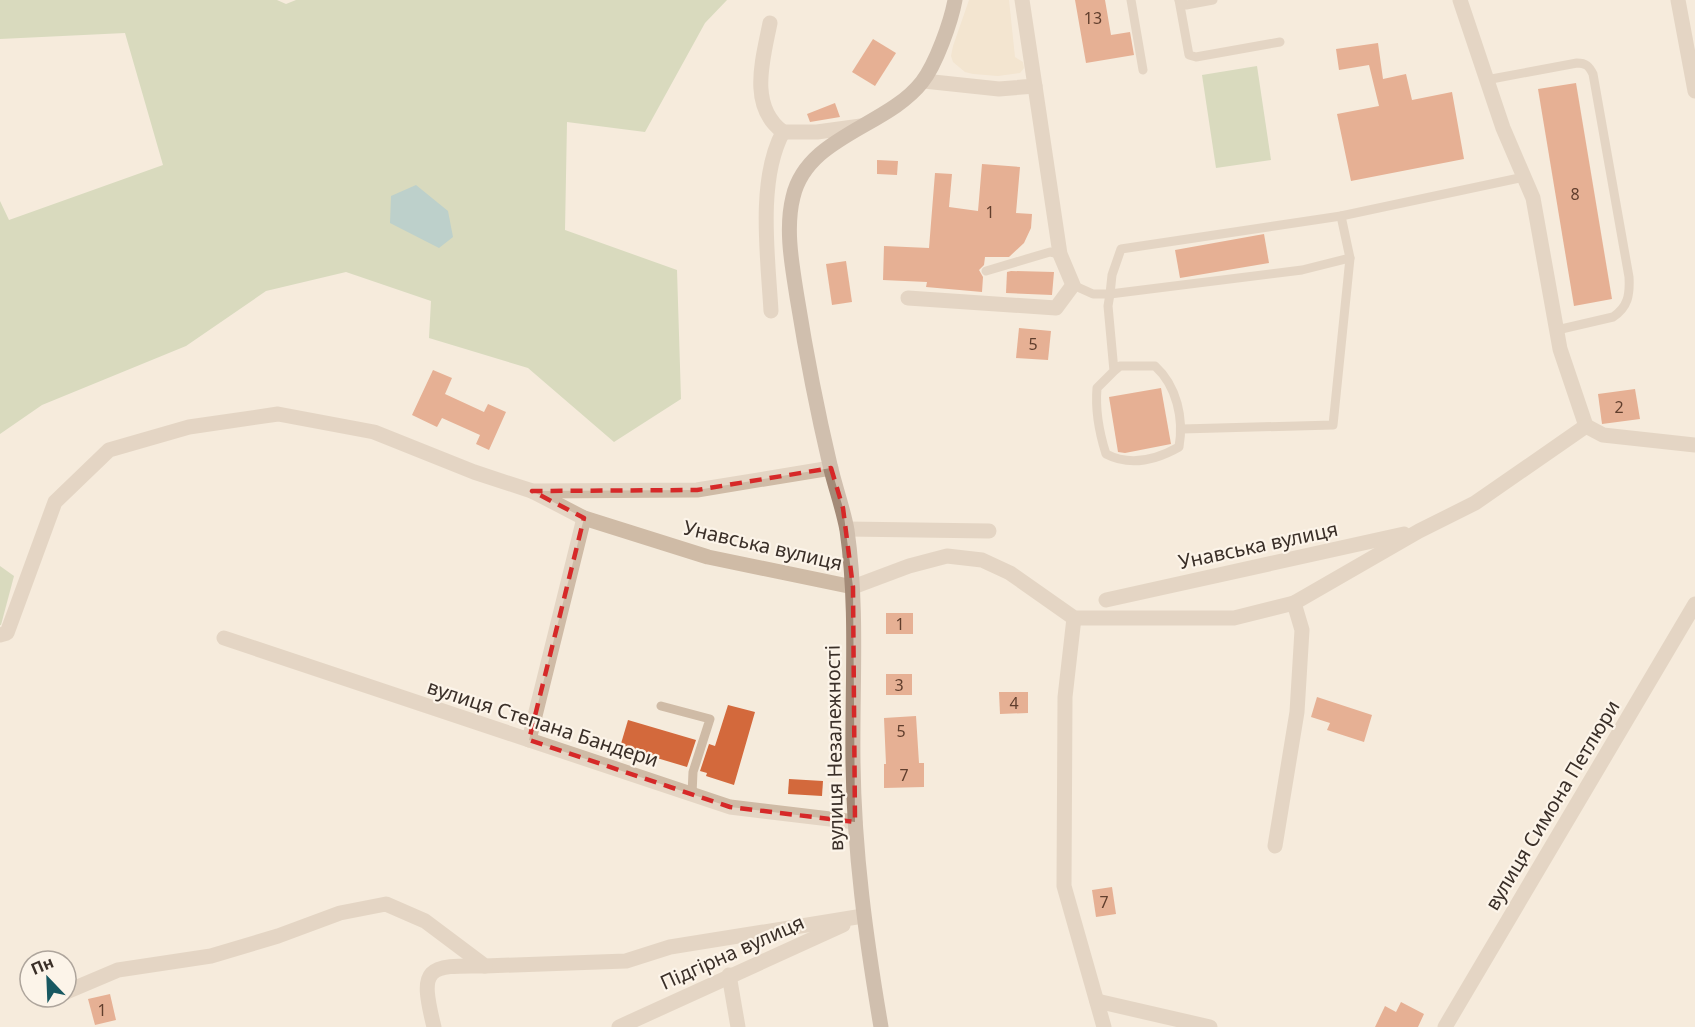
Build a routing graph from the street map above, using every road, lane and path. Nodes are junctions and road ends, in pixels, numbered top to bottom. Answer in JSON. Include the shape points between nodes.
{"nodes":[{"id":1,"x":955,"y":0,"type":"edge"},
{"id":2,"x":1022,"y":0,"type":"edge"},
{"id":3,"x":1131,"y":0,"type":"edge"},
{"id":4,"x":1179,"y":0,"type":"edge"},
{"id":5,"x":1213,"y":0,"type":"edge"},
{"id":6,"x":1460,"y":0,"type":"edge"},
{"id":7,"x":1678,"y":0,"type":"edge"},
{"id":8,"x":770,"y":23,"type":"dead end"},
{"id":9,"x":1280,"y":42,"type":"dead end"},
{"id":10,"x":1143,"y":70,"type":"dead end"},
{"id":11,"x":1486,"y":80,"type":"junction"},
{"id":12,"x":924,"y":81,"type":"junction"},
{"id":13,"x":1035,"y":86,"type":"junction"},
{"id":14,"x":1695,"y":91,"type":"edge"},
{"id":15,"x":864,"y":126,"type":"junction"},
{"id":16,"x":783,"y":132,"type":"junction"},
{"id":17,"x":1524,"y":177,"type":"junction"},
{"id":18,"x":1341,"y":216,"type":"junction"},
{"id":19,"x":1060,"y":254,"type":"junction"},
{"id":20,"x":1350,"y":258,"type":"junction"},
{"id":21,"x":986,"y":271,"type":"dead end"},
{"id":22,"x":1073,"y":285,"type":"junction"},
{"id":23,"x":1110,"y":294,"type":"junction"},
{"id":24,"x":908,"y":298,"type":"dead end"},
{"id":25,"x":771,"y":310,"type":"dead end"},
{"id":26,"x":1557,"y":330,"type":"junction"},
{"id":27,"x":1114,"y":371,"type":"junction"},
{"id":28,"x":1586,"y":426,"type":"junction"},
{"id":29,"x":1182,"y":429,"type":"junction"},
{"id":30,"x":1695,"y":445,"type":"edge"},
{"id":31,"x":831,"y":468,"type":"junction"},
{"id":32,"x":532,"y":491,"type":"junction"},
{"id":33,"x":584,"y":518,"type":"junction"},
{"id":34,"x":847,"y":529,"type":"junction"},
{"id":35,"x":989,"y":531,"type":"dead end"},
{"id":36,"x":1419,"y":531,"type":"junction"},
{"id":37,"x":853,"y":587,"type":"junction"},
{"id":38,"x":1107,"y":600,"type":"dead end"},
{"id":39,"x":1294,"y":603,"type":"junction"},
{"id":40,"x":1695,"y":604,"type":"edge"},
{"id":41,"x":1074,"y":618,"type":"junction"},
{"id":42,"x":0,"y":634,"type":"edge"},
{"id":43,"x":224,"y":638,"type":"dead end"},
{"id":44,"x":661,"y":706,"type":"dead end"},
{"id":45,"x":529,"y":741,"type":"junction"},
{"id":46,"x":692,"y":794,"type":"junction"},
{"id":47,"x":855,"y":822,"type":"junction"},
{"id":48,"x":1275,"y":846,"type":"dead end"},
{"id":49,"x":862,"y":916,"type":"junction"},
{"id":50,"x":485,"y":966,"type":"junction"},
{"id":51,"x":729,"y":975,"type":"junction"},
{"id":52,"x":78,"y":987,"type":"edge"},
{"id":53,"x":1096,"y":1001,"type":"junction"},
{"id":54,"x":434,"y":1027,"type":"edge"},
{"id":55,"x":620,"y":1027,"type":"edge"},
{"id":56,"x":738,"y":1027,"type":"edge"},
{"id":57,"x":881,"y":1027,"type":"edge"},
{"id":58,"x":1104,"y":1027,"type":"edge"},
{"id":59,"x":1210,"y":1027,"type":"edge"},
{"id":60,"x":1445,"y":1027,"type":"edge"}],
"edges":[{"from":1,"to":12,"type":"street","via":[[953,14]]},
{"from":2,"to":13,"type":"street"},
{"from":3,"to":10,"type":"lane"},
{"from":4,"to":5,"type":"lane","via":[[1186,5]]},
{"from":4,"to":9,"type":"lane","via":[[1189,55]]},
{"from":6,"to":11,"type":"street"},
{"from":7,"to":14,"type":"street"},
{"from":8,"to":16,"type":"street","via":[[760,86],[762,100]]},
{"from":11,"to":17,"type":"street"},
{"from":11,"to":26,"type":"lane","via":[[1577,63],[1590,67],[1593,74],[1630,295],[1621,312],[1613,317]]},
{"from":12,"to":13,"type":"street","via":[[999,89]]},
{"from":12,"to":15,"type":"street","name":"вулиця Незалежності"},
{"from":13,"to":19,"type":"street"},
{"from":15,"to":16,"type":"street","via":[[826,132]]},
{"from":15,"to":31,"type":"street","name":"вулиця Незалежності","via":[[811,163],[799,179],[790,216],[795,286]]},
{"from":16,"to":25,"type":"street","via":[[768,188]]},
{"from":17,"to":18,"type":"lane"},
{"from":17,"to":26,"type":"street","via":[[1533,198]]},
{"from":18,"to":20,"type":"lane"},
{"from":18,"to":23,"type":"lane","via":[[1121,249]]},
{"from":19,"to":21,"type":"lane","via":[[1050,252]]},
{"from":19,"to":22,"type":"street"},
{"from":20,"to":23,"type":"lane","via":[[1302,270]]},
{"from":20,"to":29,"type":"lane","via":[[1333,425]]},
{"from":22,"to":23,"type":"lane","via":[[1093,294]]},
{"from":22,"to":24,"type":"street","via":[[1056,308]]},
{"from":23,"to":27,"type":"lane"},
{"from":26,"to":28,"type":"street"},
{"from":27,"to":29,"type":"lane","via":[[1120,366],[1155,366],[1167,377]]},
{"from":27,"to":29,"type":"lane","via":[[1097,388],[1098,423],[1106,454],[1119,461],[1163,456],[1179,447]]},
{"from":28,"to":30,"type":"street","via":[[1603,435]]},
{"from":28,"to":36,"type":"street","name":"Унавська вулиця","via":[[1475,503]]},
{"from":31,"to":32,"type":"street","name":"Унавська вулиця","via":[[697,490]]},
{"from":31,"to":34,"type":"street","name":"вулиця Незалежності"},
{"from":32,"to":33,"type":"street","name":"Унавська вулиця"},
{"from":32,"to":42,"type":"street","name":"Унавська вулиця","via":[[374,432],[278,414],[189,428],[109,450],[55,502],[7,633]]},
{"from":33,"to":37,"type":"street","name":"Унавська вулиця","via":[[708,557]]},
{"from":33,"to":45,"type":"street"},
{"from":34,"to":35,"type":"street","name":"Унавська вулиця"},
{"from":34,"to":37,"type":"street","name":"вулиця Незалежності"},
{"from":36,"to":38,"type":"street","name":"Унавська вулиця"},
{"from":36,"to":39,"type":"street","name":"Унавська вулиця"},
{"from":37,"to":41,"type":"street","name":"Унавська вулиця","via":[[948,556],[982,560],[1010,573]]},
{"from":37,"to":47,"type":"street","name":"вулиця Незалежності"},
{"from":39,"to":41,"type":"street","name":"Унавська вулиця","via":[[1234,618]]},
{"from":39,"to":48,"type":"street","via":[[1302,630],[1297,712]]},
{"from":40,"to":60,"type":"street","name":"вулиця Симона Петлюри"},
{"from":41,"to":53,"type":"street","via":[[1065,697],[1064,886]]},
{"from":43,"to":45,"type":"street","name":"вулиця Степана Бандери"},
{"from":44,"to":46,"type":"lane","via":[[710,719],[693,772]]},
{"from":45,"to":46,"type":"street","name":"вулиця Степана Бандери"},
{"from":46,"to":47,"type":"street","name":"вулиця Степана Бандери","via":[[730,807]]},
{"from":47,"to":49,"type":"street","name":"вулиця Незалежності"},
{"from":49,"to":50,"type":"street","via":[[670,947],[626,961]]},
{"from":49,"to":51,"type":"street","name":"Підгірна вулиця"},
{"from":49,"to":57,"type":"street","name":"вулиця Незалежності"},
{"from":50,"to":52,"type":"street","via":[[425,921],[386,904],[340,913],[211,956],[118,970]]},
{"from":50,"to":54,"type":"street","via":[[452,965],[429,975],[427,992]]},
{"from":51,"to":55,"type":"street","name":"Підгірна вулиця"},
{"from":51,"to":56,"type":"street"},
{"from":53,"to":58,"type":"street"},
{"from":53,"to":59,"type":"street"}]}
